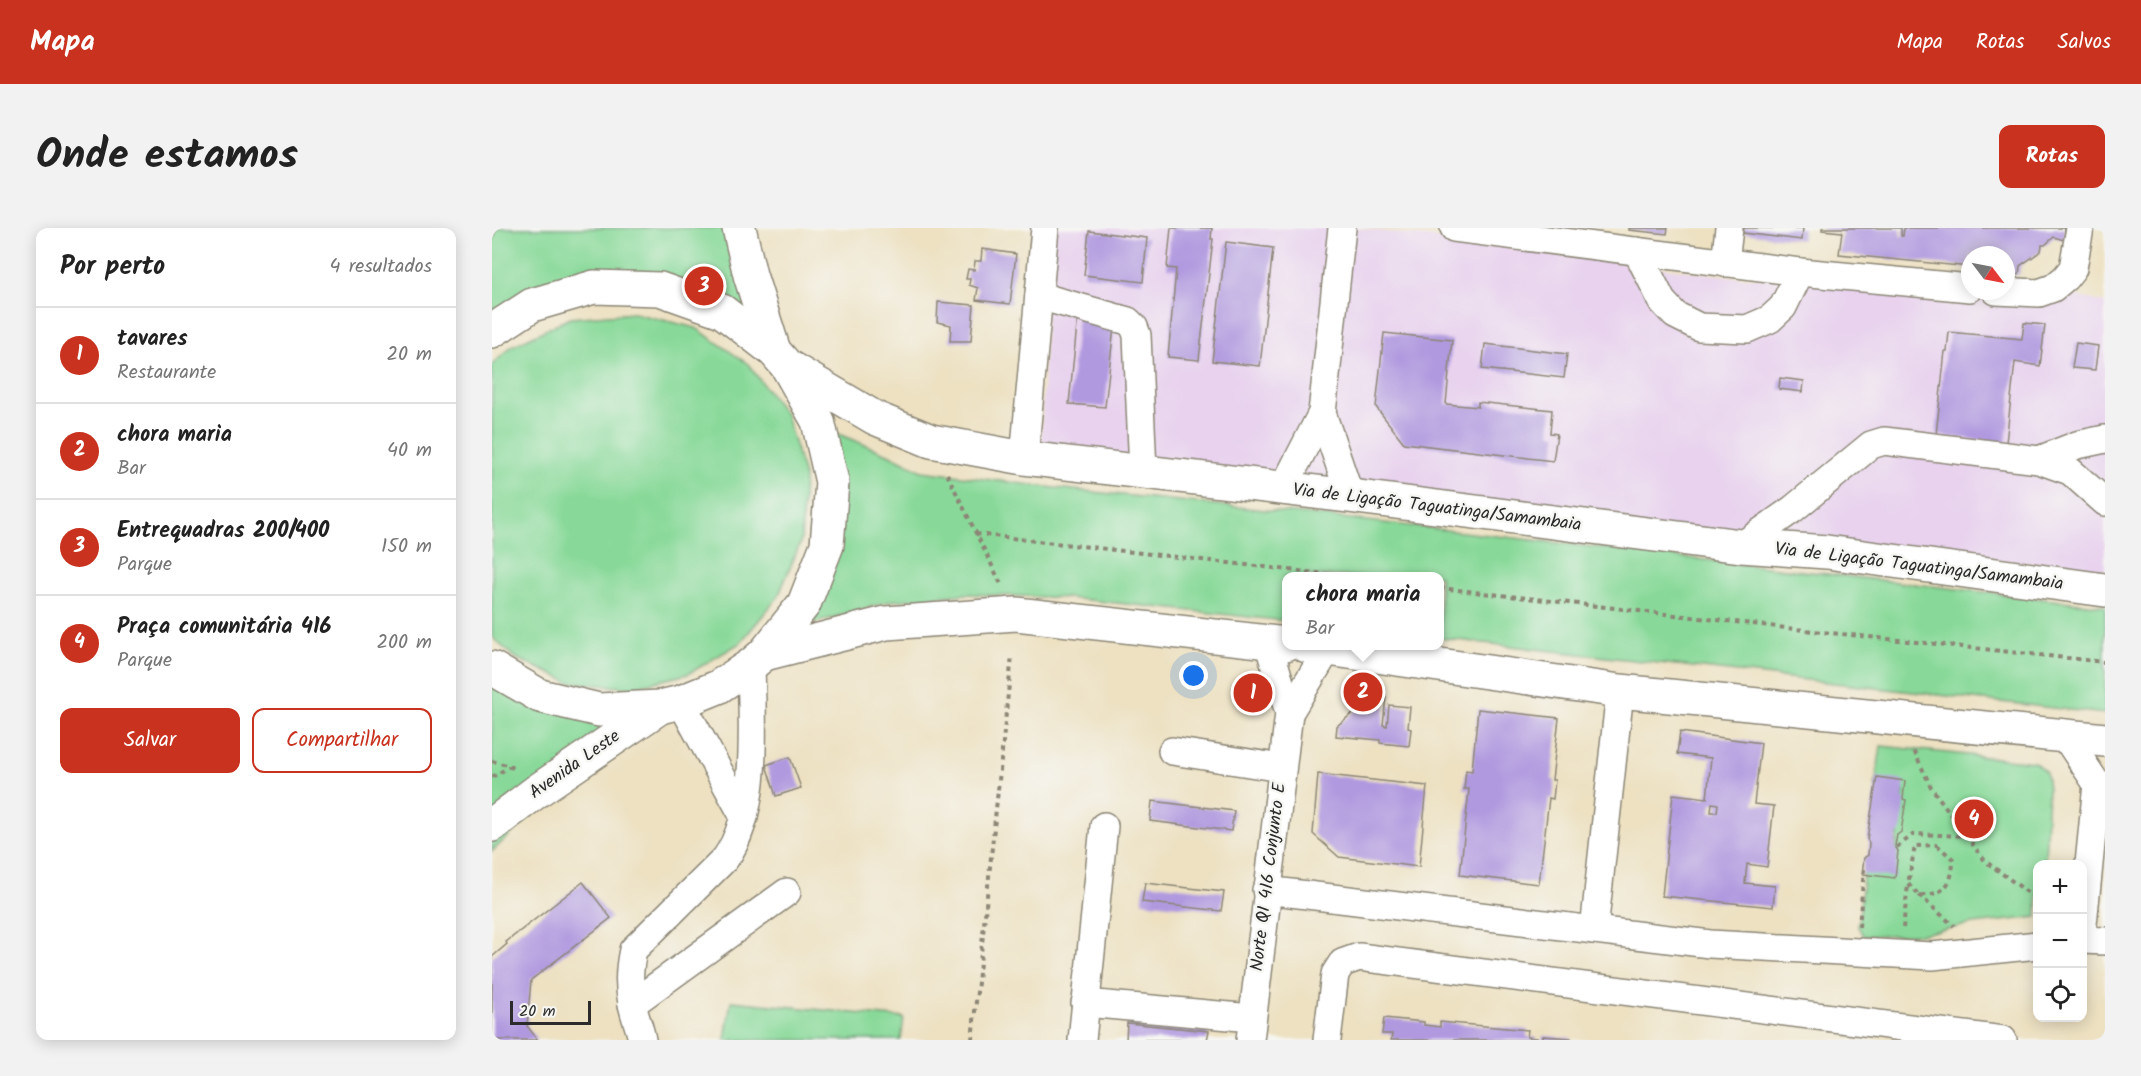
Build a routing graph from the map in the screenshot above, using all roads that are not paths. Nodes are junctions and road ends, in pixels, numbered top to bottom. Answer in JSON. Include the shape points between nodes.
{"nodes":[{"id":1,"x":739,"y":228,"type":"edge"},
{"id":2,"x":1045,"y":228,"type":"edge"},
{"id":3,"x":1342,"y":228,"type":"edge"},
{"id":4,"x":1454,"y":228,"type":"edge"},
{"id":5,"x":1729,"y":228,"type":"edge"},
{"id":6,"x":2080,"y":228,"type":"edge"},
{"id":7,"x":1547,"y":234,"type":"edge"},
{"id":8,"x":1637,"y":251,"type":"junction"},
{"id":9,"x":1725,"y":263,"type":"junction"},
{"id":10,"x":1800,"y":272,"type":"junction"},
{"id":11,"x":1961,"y":287,"type":"edge"},
{"id":12,"x":2015,"y":292,"type":"edge"},
{"id":13,"x":1039,"y":296,"type":"junction"},
{"id":14,"x":492,"y":331,"type":"edge"},
{"id":15,"x":780,"y":358,"type":"junction"},
{"id":16,"x":1322,"y":413,"type":"junction"},
{"id":17,"x":2105,"y":439,"type":"edge"},
{"id":18,"x":1024,"y":458,"type":"junction"},
{"id":19,"x":2039,"y":460,"type":"junction"},
{"id":20,"x":1143,"y":471,"type":"junction"},
{"id":21,"x":1283,"y":489,"type":"junction"},
{"id":22,"x":1350,"y":496,"type":"junction"},
{"id":23,"x":2105,"y":502,"type":"edge"},
{"id":24,"x":1741,"y":546,"type":"junction"},
{"id":25,"x":2105,"y":590,"type":"edge"},
{"id":26,"x":1277,"y":643,"type":"edge"},
{"id":27,"x":1316,"y":650,"type":"edge"},
{"id":28,"x":1344,"y":650,"type":"edge"},
{"id":29,"x":758,"y":659,"type":"junction"},
{"id":30,"x":492,"y":668,"type":"edge"},
{"id":31,"x":1620,"y":692,"type":"junction"},
{"id":32,"x":671,"y":705,"type":"junction"},
{"id":33,"x":1289,"y":713,"type":"junction"},
{"id":34,"x":2065,"y":736,"type":"junction"},
{"id":35,"x":2105,"y":740,"type":"edge"},
{"id":36,"x":1172,"y":751,"type":"dead end"},
{"id":37,"x":1282,"y":768,"type":"junction"},
{"id":38,"x":2101,"y":785,"type":"edge"},
{"id":39,"x":744,"y":817,"type":"junction"},
{"id":40,"x":492,"y":825,"type":"edge"},
{"id":41,"x":1104,"y":826,"type":"dead end"},
{"id":42,"x":1266,"y":890,"type":"junction"},
{"id":43,"x":787,"y":892,"type":"dead end"},
{"id":44,"x":2085,"y":914,"type":"edge"},
{"id":45,"x":1594,"y":930,"type":"junction"},
{"id":46,"x":2087,"y":940,"type":"edge"},
{"id":47,"x":2105,"y":941,"type":"edge"},
{"id":48,"x":2033,"y":945,"type":"edge"},
{"id":49,"x":1085,"y":1003,"type":"junction"},
{"id":50,"x":632,"y":1004,"type":"junction"},
{"id":51,"x":1251,"y":1029,"type":"edge"},
{"id":52,"x":642,"y":1040,"type":"edge"},
{"id":53,"x":1082,"y":1040,"type":"edge"},
{"id":54,"x":1327,"y":1040,"type":"edge"},
{"id":55,"x":2004,"y":1040,"type":"edge"}],
"edges":[{"from":1,"to":15,"type":"main road","via":[[750,275]]},
{"from":2,"to":13,"type":"street"},
{"from":3,"to":16,"type":"street"},
{"from":4,"to":7,"type":"street"},
{"from":5,"to":9,"type":"street"},
{"from":6,"to":12,"type":"street","via":[[2073,268],[2053,288],[2039,293]]},
{"from":7,"to":8,"type":"street"},
{"from":8,"to":9,"type":"street"},
{"from":8,"to":10,"type":"street","via":[[1662,301],[1675,315],[1699,327],[1747,329],[1770,319],[1783,307]]},
{"from":9,"to":10,"type":"street"},
{"from":10,"to":11,"type":"street"},
{"from":13,"to":18,"type":"street"},
{"from":13,"to":20,"type":"street","via":[[1128,321],[1134,327]]},
{"from":14,"to":15,"type":"main road","name":"Via de Ligação Taguatinga/Samambaia","via":[[532,305],[594,287],[660,289],[722,311]]},
{"from":15,"to":18,"type":"main road","name":"Via de Ligação Taguatinga/Samambaia","via":[[875,418],[931,441]]},
{"from":15,"to":29,"type":"main road","via":[[818,421],[832,482],[827,545],[804,604]]},
{"from":16,"to":21,"type":"street"},
{"from":16,"to":22,"type":"street"},
{"from":17,"to":19,"type":"street"},
{"from":18,"to":20,"type":"main road","name":"Via de Ligação Taguatinga/Samambaia"},
{"from":19,"to":23,"type":"street","via":[[2070,471]]},
{"from":19,"to":24,"type":"street","via":[[1884,441],[1870,445]]},
{"from":20,"to":21,"type":"main road","name":"Via de Ligação Taguatinga/Samambaia"},
{"from":21,"to":22,"type":"main road","name":"Via de Ligação Taguatinga/Samambaia"},
{"from":22,"to":24,"type":"main road","name":"Via de Ligação Taguatinga/Samambaia"},
{"from":24,"to":25,"type":"main road","name":"Via de Ligação Taguatinga/Samambaia","via":[[1827,552]]},
{"from":26,"to":29,"type":"main road","via":[[1016,614],[886,623]]},
{"from":26,"to":33,"type":"street","name":"Norte QI 416 Conjunto E"},
{"from":27,"to":33,"type":"street","name":"Norte QI 416 Conjunto E"},
{"from":28,"to":31,"type":"main road"},
{"from":29,"to":32,"type":"main road","via":[[718,687]]},
{"from":29,"to":39,"type":"street"},
{"from":30,"to":32,"type":"main road","via":[[540,696],[599,710]]},
{"from":31,"to":34,"type":"main road"},
{"from":31,"to":45,"type":"street"},
{"from":32,"to":39,"type":"street"},
{"from":32,"to":40,"type":"main road","name":"Avenida Leste","via":[[537,791]]},
{"from":33,"to":37,"type":"street","name":"Norte QI 416 Conjunto E"},
{"from":34,"to":35,"type":"main road"},
{"from":34,"to":38,"type":"street"},
{"from":36,"to":37,"type":"street"},
{"from":37,"to":42,"type":"street","name":"Norte QI 416 Conjunto E"},
{"from":38,"to":44,"type":"street"},
{"from":39,"to":50,"type":"street","via":[[735,845],[725,859],[633,950],[629,968]]},
{"from":41,"to":49,"type":"street"},
{"from":42,"to":45,"type":"street"},
{"from":42,"to":51,"type":"street","name":"Norte QI 416 Conjunto E"},
{"from":43,"to":50,"type":"street"},
{"from":45,"to":48,"type":"street","via":[[1710,944],[1932,956]]},
{"from":46,"to":47,"type":"street"},
{"from":49,"to":51,"type":"street"},
{"from":49,"to":53,"type":"street"},
{"from":50,"to":52,"type":"street"},
{"from":54,"to":55,"type":"street","via":[[1335,974],[1342,963],[1359,957]]}]}
